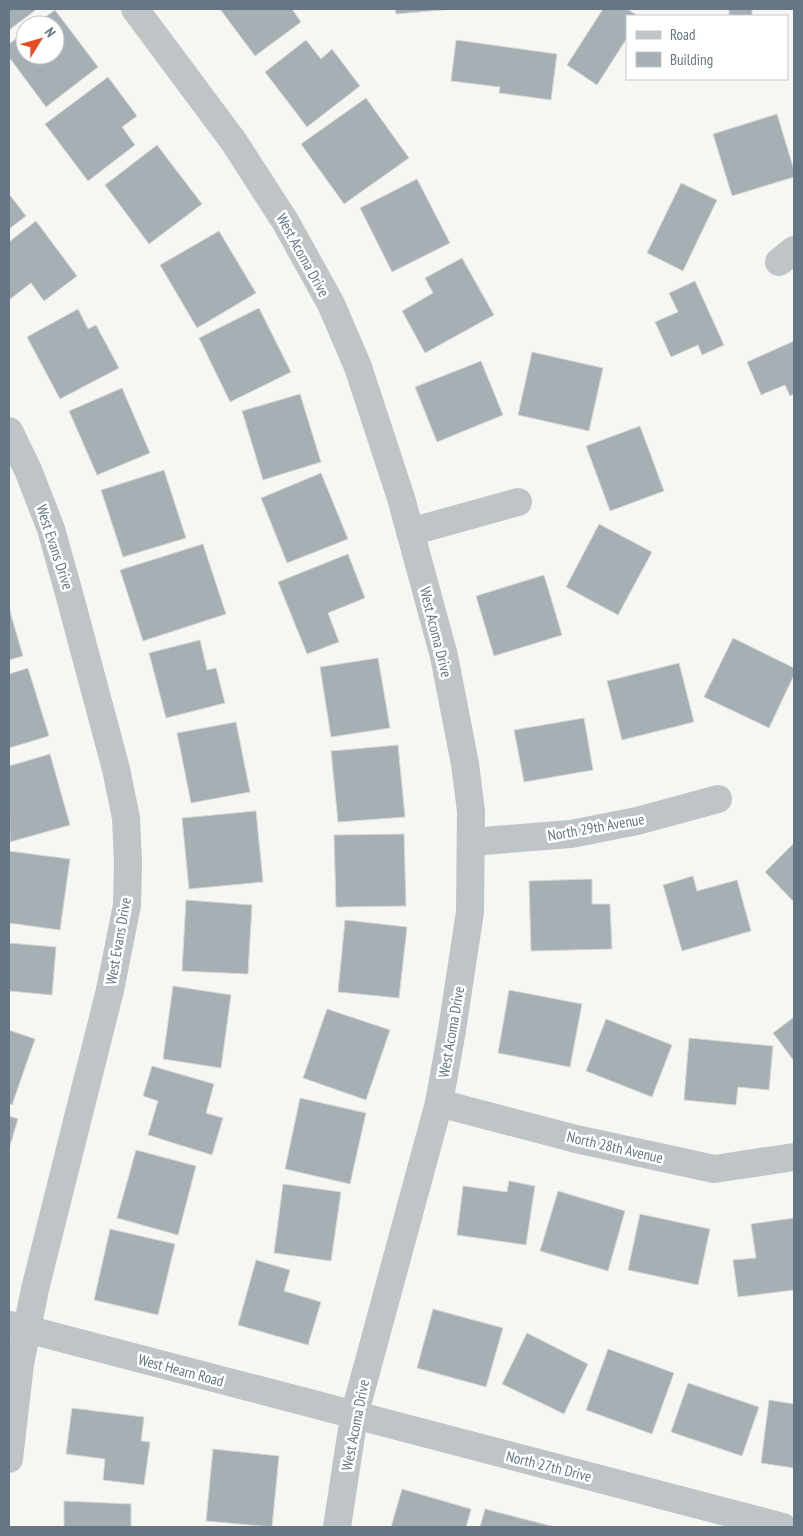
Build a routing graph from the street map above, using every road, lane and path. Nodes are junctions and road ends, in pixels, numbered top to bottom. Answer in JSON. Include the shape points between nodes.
{"nodes":[{"id":1,"x":135,"y":9,"type":"edge"},
{"id":2,"x":9,"y":431,"type":"edge"},
{"id":3,"x":518,"y":502,"type":"dead end"},
{"id":4,"x":410,"y":532,"type":"junction"},
{"id":5,"x":718,"y":799,"type":"dead end"},
{"id":6,"x":471,"y":842,"type":"junction"},
{"id":7,"x":439,"y":1103,"type":"junction"},
{"id":8,"x":794,"y":1157,"type":"edge"},
{"id":9,"x":18,"y":1327,"type":"edge"},
{"id":10,"x":354,"y":1416,"type":"junction"},
{"id":11,"x":9,"y":1459,"type":"edge"},
{"id":12,"x":743,"y":1522,"type":"edge"},
{"id":13,"x":337,"y":1527,"type":"edge"},
{"id":14,"x":783,"y":1527,"type":"edge"}],
"edges":[{"from":1,"to":4,"type":"street","name":"West Acoma Drive","via":[[234,142],[285,221],[331,304],[358,367]]},
{"from":2,"to":9,"type":"street","name":"West Evans Drive","via":[[51,529],[70,597],[116,769],[126,818],[128,863],[127,905],[110,990],[35,1289]]},
{"from":3,"to":4,"type":"street"},
{"from":4,"to":6,"type":"street","name":"West Acoma Drive","via":[[444,656],[465,764]]},
{"from":5,"to":6,"type":"street","name":"North 29th Avenue","via":[[637,821],[571,834]]},
{"from":6,"to":7,"type":"street","name":"West Acoma Drive","via":[[470,912]]},
{"from":7,"to":8,"type":"street","name":"North 28th Avenue","via":[[576,1139],[714,1169]]},
{"from":7,"to":10,"type":"street","name":"West Acoma Drive"},
{"from":9,"to":10,"type":"street","name":"West Hearn Road"},
{"from":9,"to":11,"type":"street","name":"West Evans Drive","via":[[20,1364]]},
{"from":10,"to":12,"type":"street","name":"North 27th Drive"},
{"from":10,"to":13,"type":"street","name":"West Acoma Drive"},
{"from":12,"to":14,"type":"street","name":"North 27th Drive"}]}
